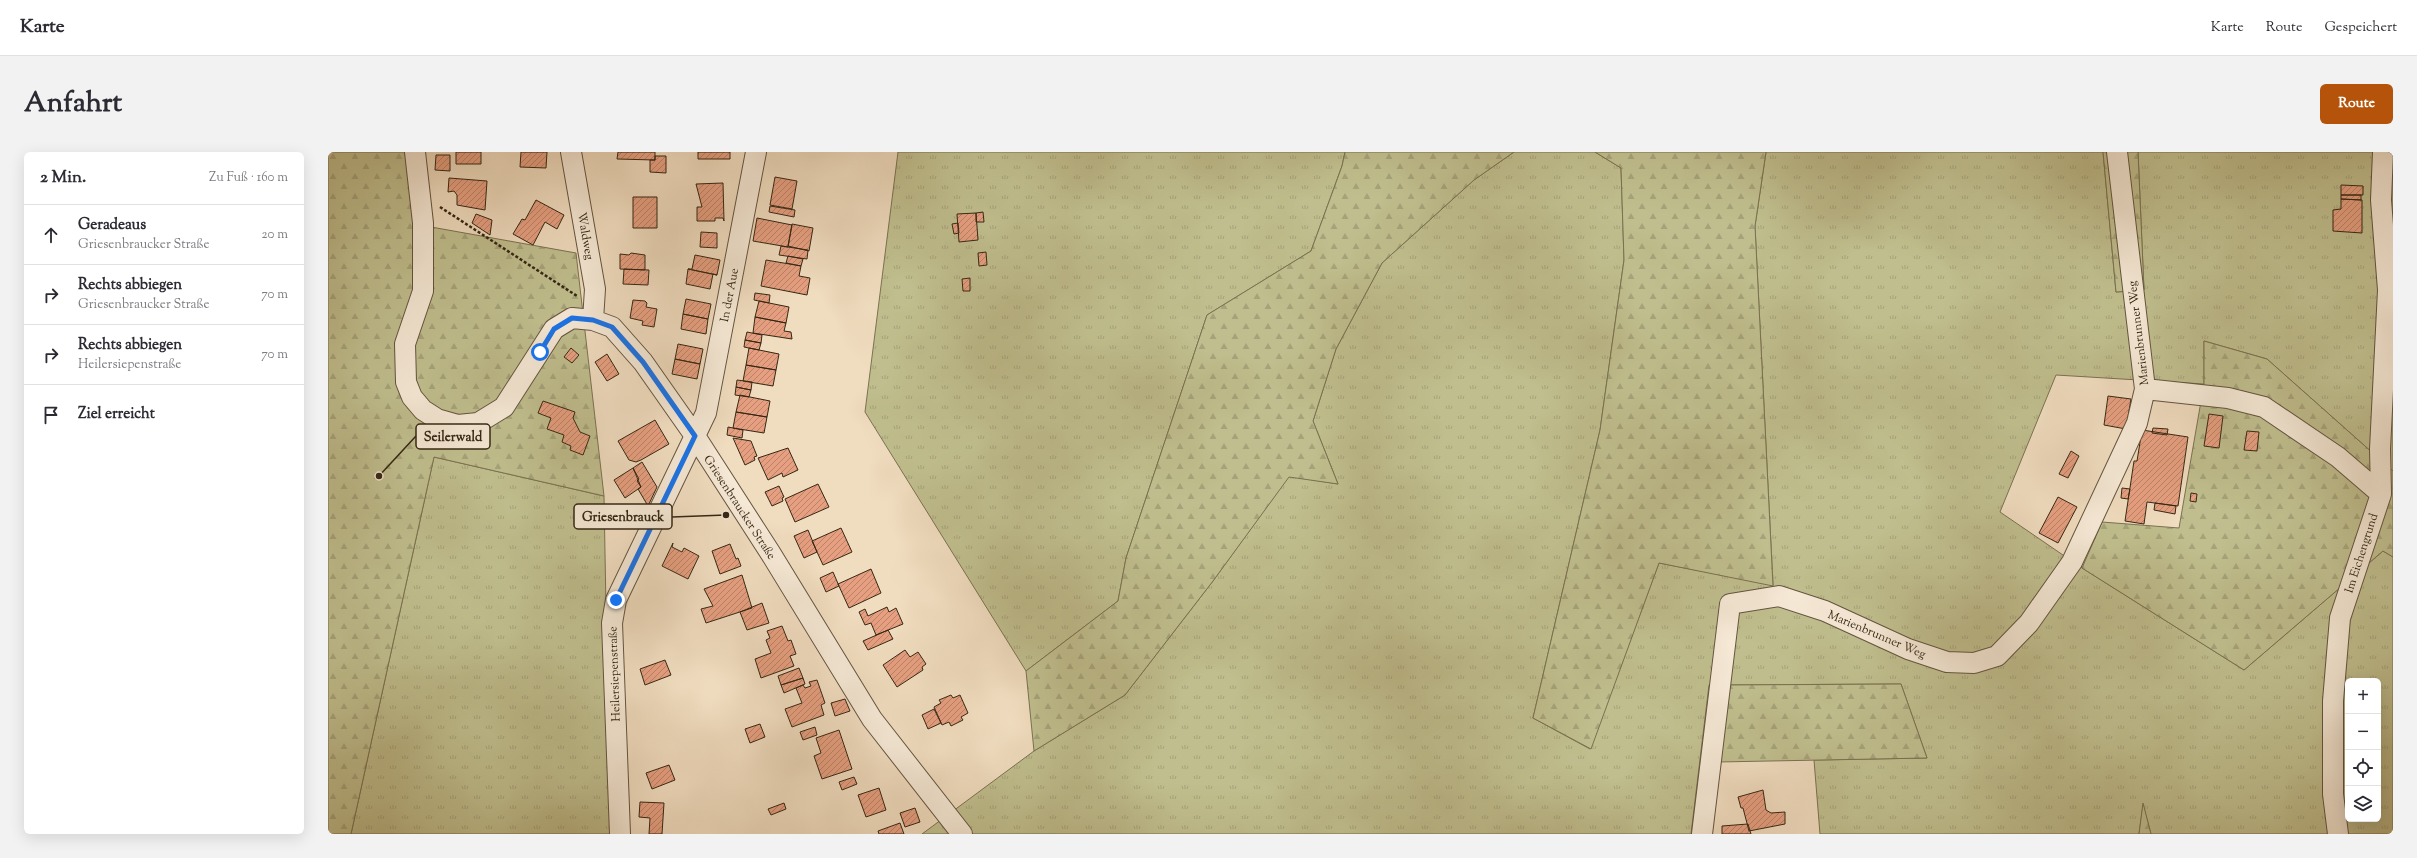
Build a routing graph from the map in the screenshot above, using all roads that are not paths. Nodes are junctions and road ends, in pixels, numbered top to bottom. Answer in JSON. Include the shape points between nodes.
{"nodes":[{"id":1,"x":415,"y":152,"type":"edge"},
{"id":2,"x":571,"y":152,"type":"edge"},
{"id":3,"x":756,"y":152,"type":"edge"},
{"id":4,"x":2117,"y":152,"type":"edge"},
{"id":5,"x":2383,"y":152,"type":"edge"},
{"id":6,"x":594,"y":313,"type":"junction"},
{"id":7,"x":2145,"y":389,"type":"junction"},
{"id":8,"x":695,"y":436,"type":"junction"},
{"id":9,"x":2381,"y":494,"type":"junction"},
{"id":10,"x":620,"y":834,"type":"edge"},
{"id":11,"x":962,"y":834,"type":"edge"},
{"id":12,"x":1702,"y":834,"type":"edge"},
{"id":13,"x":2338,"y":834,"type":"edge"}],
"edges":[{"from":1,"to":6,"type":"street","name":"Griesenbraucker Straße","via":[[422,223],[424,291],[405,344],[404,366],[406,382],[412,397],[423,410],[458,425],[478,423],[504,406],[554,329],[572,318]]},
{"from":2,"to":6,"type":"street","name":"Waldweg","via":[[595,289]]},
{"from":3,"to":8,"type":"street","name":"In der Aue","via":[[706,413]]},
{"from":4,"to":7,"type":"street","name":"Marienbrunner Weg"},
{"from":5,"to":9,"type":"street","name":"Im Eichengrund","via":[[2381,200],[2388,290],[2380,449]]},
{"from":6,"to":8,"type":"street","name":"Griesenbraucker Straße","via":[[612,327],[638,356]]},
{"from":7,"to":9,"type":"street","via":[[2228,398],[2264,408],[2338,457]]},
{"from":7,"to":12,"type":"street","name":"Marienbrunner Weg","via":[[2137,423],[2072,562],[2029,623],[1997,656],[1974,663],[1947,662],[1908,650],[1825,611],[1779,596],[1730,604]]},
{"from":8,"to":10,"type":"street","name":"Heilersiepenstraße","via":[[616,600],[613,615]]},
{"from":8,"to":11,"type":"street","name":"Griesenbraucker Straße","via":[[872,719]]},
{"from":9,"to":13,"type":"street","name":"Im Eichengrund","via":[[2340,618],[2333,708],[2333,794]]}]}
